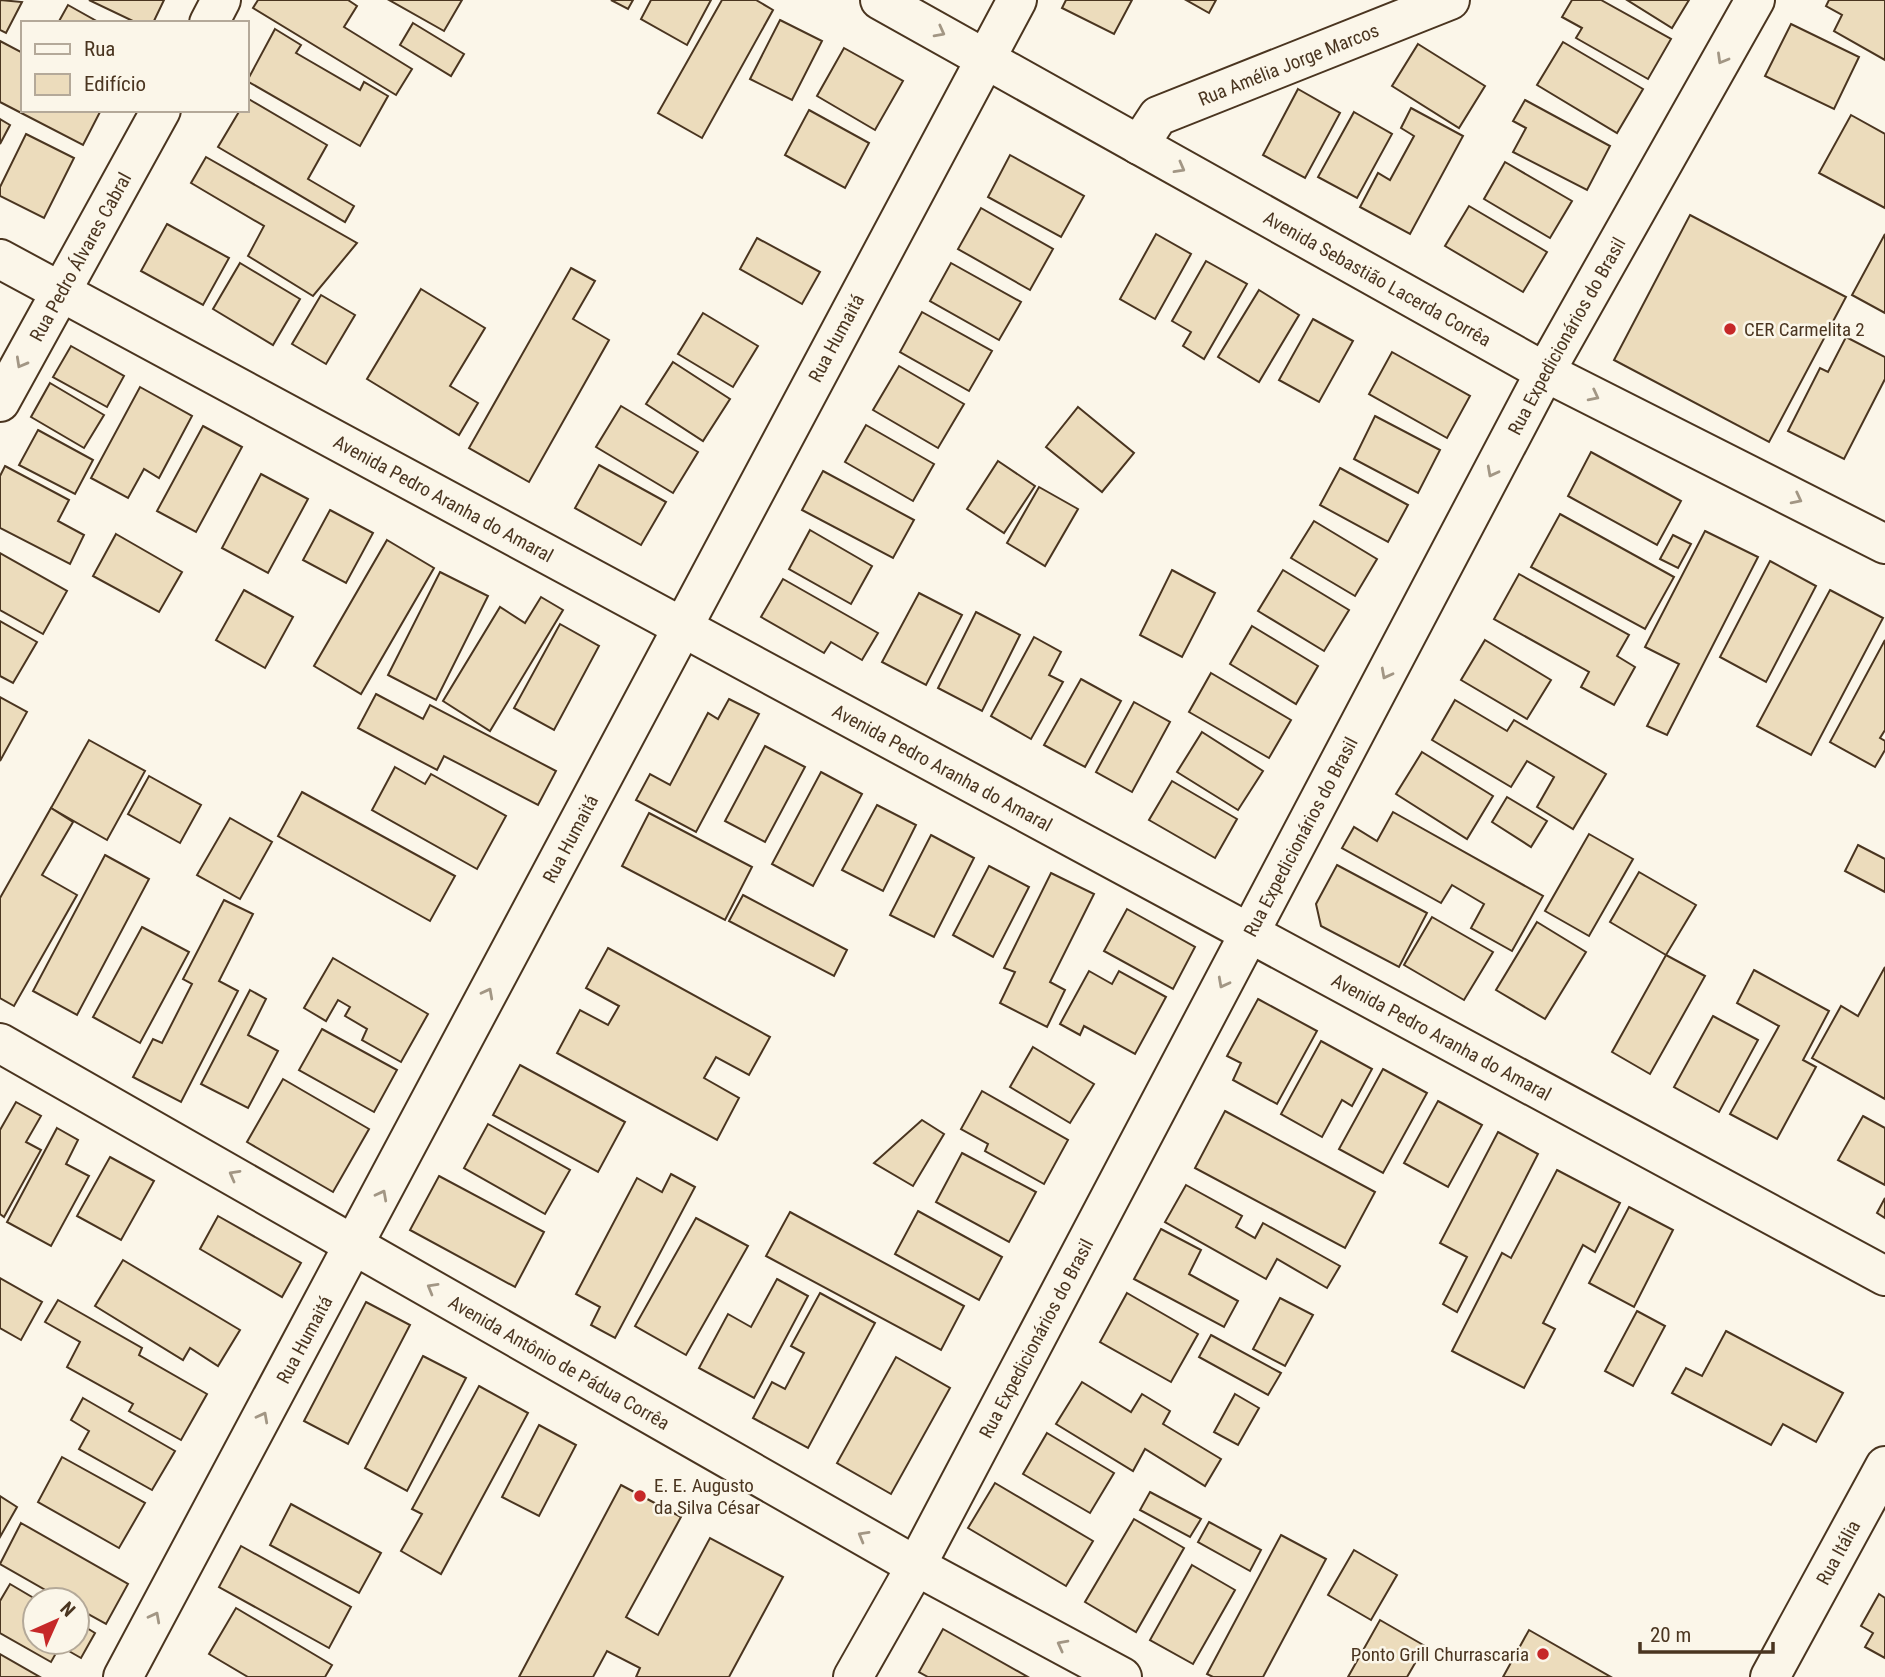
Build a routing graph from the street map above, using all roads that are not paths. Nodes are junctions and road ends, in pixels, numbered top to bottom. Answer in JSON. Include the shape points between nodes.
{"nodes":[{"id":1,"x":221,"y":0,"type":"edge"},
{"id":2,"x":880,"y":0,"type":"edge"},
{"id":3,"x":1017,"y":0,"type":"edge"},
{"id":4,"x":1450,"y":0,"type":"edge"},
{"id":5,"x":1755,"y":0,"type":"edge"},
{"id":6,"x":210,"y":21,"type":"edge"},
{"id":7,"x":986,"y":57,"type":"junction"},
{"id":8,"x":159,"y":112,"type":"edge"},
{"id":9,"x":1139,"y":145,"type":"junction"},
{"id":10,"x":0,"y":259,"type":"edge"},
{"id":11,"x":61,"y":292,"type":"junction"},
{"id":12,"x":1545,"y":372,"type":"junction"},
{"id":13,"x":0,"y":402,"type":"edge"},
{"id":14,"x":1885,"y":544,"type":"edge"},
{"id":15,"x":680,"y":627,"type":"junction"},
{"id":16,"x":1250,"y":932,"type":"junction"},
{"id":17,"x":0,"y":1043,"type":"edge"},
{"id":18,"x":357,"y":1244,"type":"junction"},
{"id":19,"x":1885,"y":1276,"type":"edge"},
{"id":20,"x":1885,"y":1466,"type":"edge"},
{"id":21,"x":916,"y":1566,"type":"junction"},
{"id":22,"x":122,"y":1677,"type":"edge"},
{"id":23,"x":853,"y":1677,"type":"edge"},
{"id":24,"x":1122,"y":1677,"type":"edge"},
{"id":25,"x":1770,"y":1677,"type":"edge"}],
"edges":[{"from":1,"to":6,"type":"street"},
{"from":2,"to":7,"type":"street","name":"Avenida Sebastião Lacerda Corrêa","one_way":true},
{"from":3,"to":7,"type":"street","name":"Rua Humaitá"},
{"from":4,"to":9,"type":"street","name":"Rua Amélia Jorge Marcos","via":[[1158,116]]},
{"from":5,"to":12,"type":"street","name":"Rua Expedicionários do Brasil","one_way":true},
{"from":7,"to":9,"type":"street","name":"Avenida Sebastião Lacerda Corrêa"},
{"from":7,"to":15,"type":"street","name":"Rua Humaitá"},
{"from":8,"to":11,"type":"street","name":"Rua Pedro Álvares Cabral"},
{"from":9,"to":12,"type":"street","name":"Avenida Sebastião Lacerda Corrêa","one_way":true},
{"from":10,"to":11,"type":"street","name":"Avenida Pedro Aranha do Amaral"},
{"from":11,"to":13,"type":"street","name":"Rua Pedro Álvares Cabral","one_way":true},
{"from":11,"to":15,"type":"street","name":"Avenida Pedro Aranha do Amaral"},
{"from":12,"to":14,"type":"street","name":"Avenida Sebastião Lacerda Corrêa","one_way":true},
{"from":12,"to":16,"type":"street","name":"Rua Expedicionários do Brasil","one_way":true},
{"from":15,"to":16,"type":"street","name":"Avenida Pedro Aranha do Amaral"},
{"from":18,"to":15,"type":"street","name":"Rua Humaitá","one_way":true},
{"from":16,"to":19,"type":"street","name":"Avenida Pedro Aranha do Amaral"},
{"from":16,"to":21,"type":"street","name":"Rua Expedicionários do Brasil","one_way":true},
{"from":18,"to":17,"type":"street","name":"Avenida Antônio de Pádua Corrêa","one_way":true},
{"from":21,"to":18,"type":"street","name":"Avenida Antônio de Pádua Corrêa","one_way":true},
{"from":22,"to":18,"type":"street","name":"Rua Humaitá","one_way":true},
{"from":20,"to":25,"type":"street","name":"Rua Itália"},
{"from":21,"to":23,"type":"street","name":"Rua Expedicionários do Brasil"},
{"from":24,"to":21,"type":"street","name":"Avenida Antônio de Pádua Corrêa","one_way":true}]}
